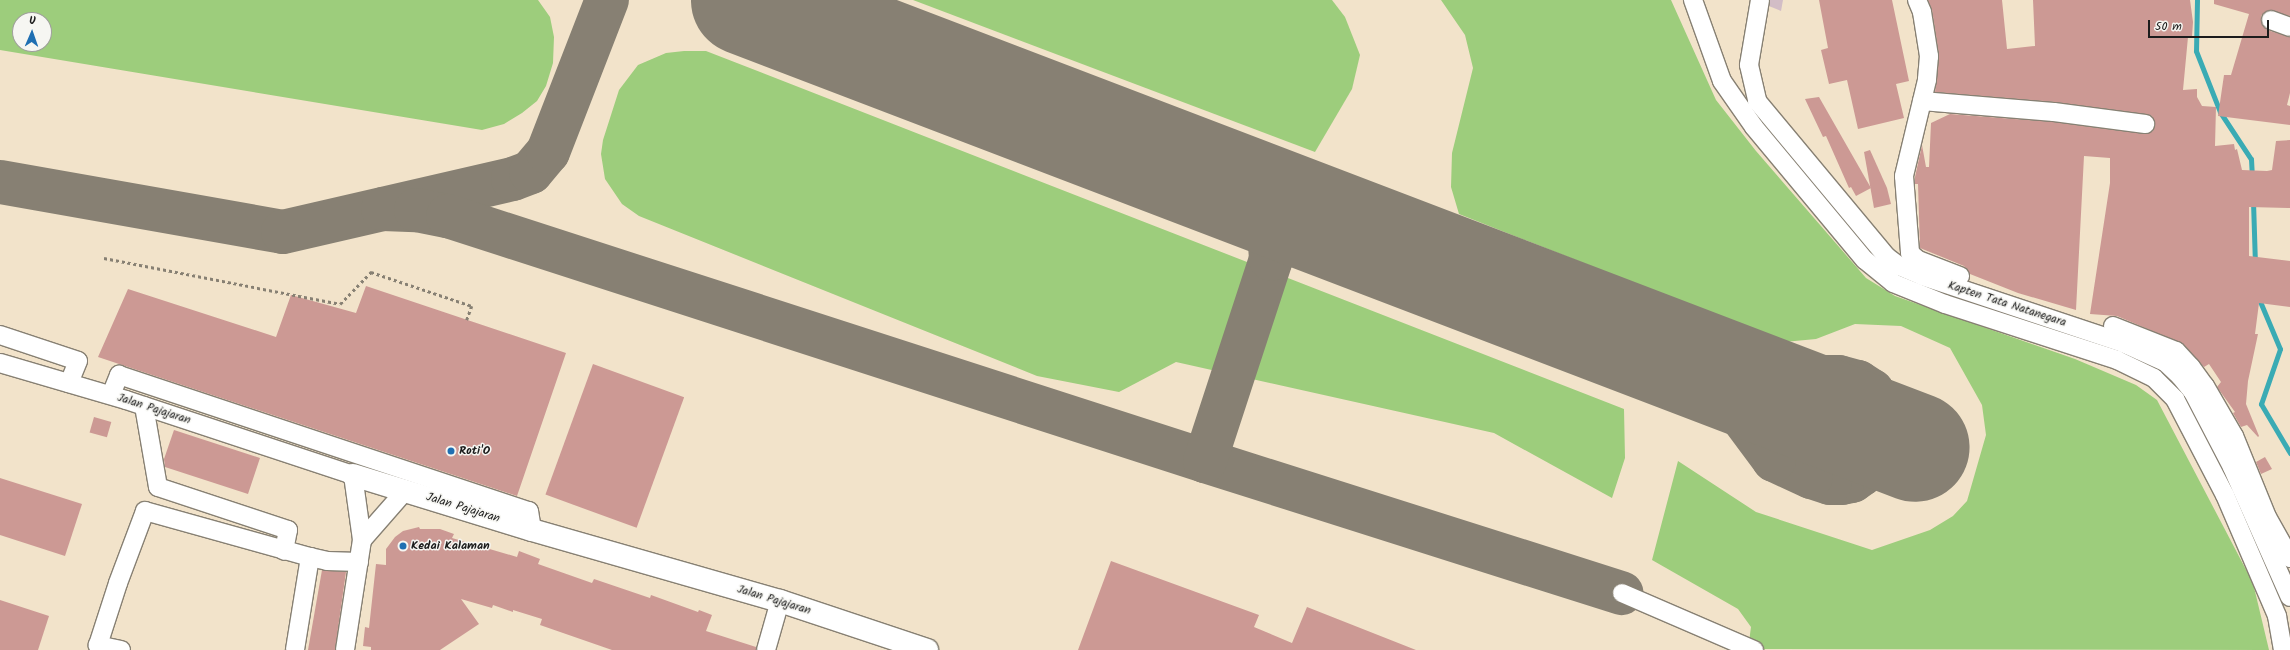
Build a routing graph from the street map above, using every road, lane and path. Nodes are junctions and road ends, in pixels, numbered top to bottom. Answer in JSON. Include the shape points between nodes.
{"nodes":[{"id":1,"x":1693,"y":0,"type":"edge"},
{"id":2,"x":1760,"y":0,"type":"edge"},
{"id":3,"x":1917,"y":0,"type":"edge"},
{"id":4,"x":2271,"y":20,"type":"dead end"},
{"id":5,"x":2290,"y":27,"type":"edge"},
{"id":6,"x":1922,"y":101,"type":"junction"},
{"id":7,"x":2145,"y":124,"type":"dead end"},
{"id":8,"x":104,"y":258,"type":"dead end"},
{"id":9,"x":467,"y":320,"type":"dead end"},
{"id":10,"x":0,"y":336,"type":"edge"},
{"id":11,"x":0,"y":363,"type":"edge"},
{"id":12,"x":69,"y":383,"type":"junction"},
{"id":13,"x":111,"y":395,"type":"junction"},
{"id":14,"x":144,"y":406,"type":"junction"},
{"id":15,"x":353,"y":475,"type":"junction"},
{"id":16,"x":405,"y":491,"type":"junction"},
{"id":17,"x":532,"y":530,"type":"junction"},
{"id":18,"x":362,"y":540,"type":"junction"},
{"id":19,"x":284,"y":551,"type":"junction"},
{"id":20,"x":310,"y":557,"type":"junction"},
{"id":21,"x":2290,"y":558,"type":"edge"},
{"id":22,"x":359,"y":562,"type":"junction"},
{"id":23,"x":1622,"y":593,"type":"dead end"},
{"id":24,"x":2290,"y":597,"type":"edge"},
{"id":25,"x":780,"y":601,"type":"junction"},
{"id":26,"x":121,"y":650,"type":"edge"},
{"id":27,"x":295,"y":650,"type":"edge"},
{"id":28,"x":345,"y":650,"type":"edge"},
{"id":29,"x":766,"y":650,"type":"edge"},
{"id":30,"x":927,"y":650,"type":"edge"},
{"id":31,"x":1754,"y":650,"type":"edge"},
{"id":32,"x":2283,"y":650,"type":"edge"}],
"edges":[{"from":1,"to":32,"type":"street","via":[[1722,81],[1754,127],[1870,265],[1893,283],[1945,304],[2117,360],[2154,378],[2175,399],[2225,495],[2274,609]]},
{"from":2,"to":24,"type":"street","name":"Kapten Tata Natanegara","via":[[1749,65],[1757,101],[1887,257],[1899,266],[1922,276],[2123,343],[2165,362],[2193,392],[2232,467]]},
{"from":3,"to":6,"type":"street","via":[[1922,12],[1929,56]]},
{"from":4,"to":5,"type":"street"},
{"from":6,"to":7,"type":"street","via":[[2054,112]]},
{"from":6,"to":21,"type":"street","via":[[1904,176],[1909,214],[1910,253],[1918,260],[1994,290],[2122,329],[2176,351],[2206,386],[2234,436],[2267,517]]},
{"from":8,"to":9,"type":"path","via":[[340,304],[371,272],[472,306]]},
{"from":10,"to":12,"type":"street","via":[[78,361]]},
{"from":11,"to":12,"type":"street","name":"Jalan Pajajaran"},
{"from":12,"to":13,"type":"street","name":"Jalan Pajajaran"},
{"from":13,"to":14,"type":"street","name":"Jalan Pajajaran"},
{"from":13,"to":17,"type":"street","via":[[119,375],[529,511]]},
{"from":14,"to":15,"type":"street","name":"Jalan Pajajaran"},
{"from":14,"to":19,"type":"street","via":[[158,487],[288,530]]},
{"from":15,"to":16,"type":"main road","name":"Jalan Pajajaran"},
{"from":15,"to":18,"type":"street"},
{"from":16,"to":17,"type":"main road","name":"Jalan Pajajaran"},
{"from":16,"to":18,"type":"street"},
{"from":17,"to":25,"type":"main road","name":"Jalan Pajajaran"},
{"from":18,"to":22,"type":"street"},
{"from":19,"to":20,"type":"street"},
{"from":19,"to":26,"type":"street","via":[[197,524],[145,512],[98,645]]},
{"from":20,"to":22,"type":"street","via":[[327,561]]},
{"from":20,"to":27,"type":"street"},
{"from":22,"to":28,"type":"street"},
{"from":23,"to":31,"type":"street"},
{"from":25,"to":29,"type":"street"},
{"from":25,"to":30,"type":"main road","name":"Jalan Pajajaran"}]}
